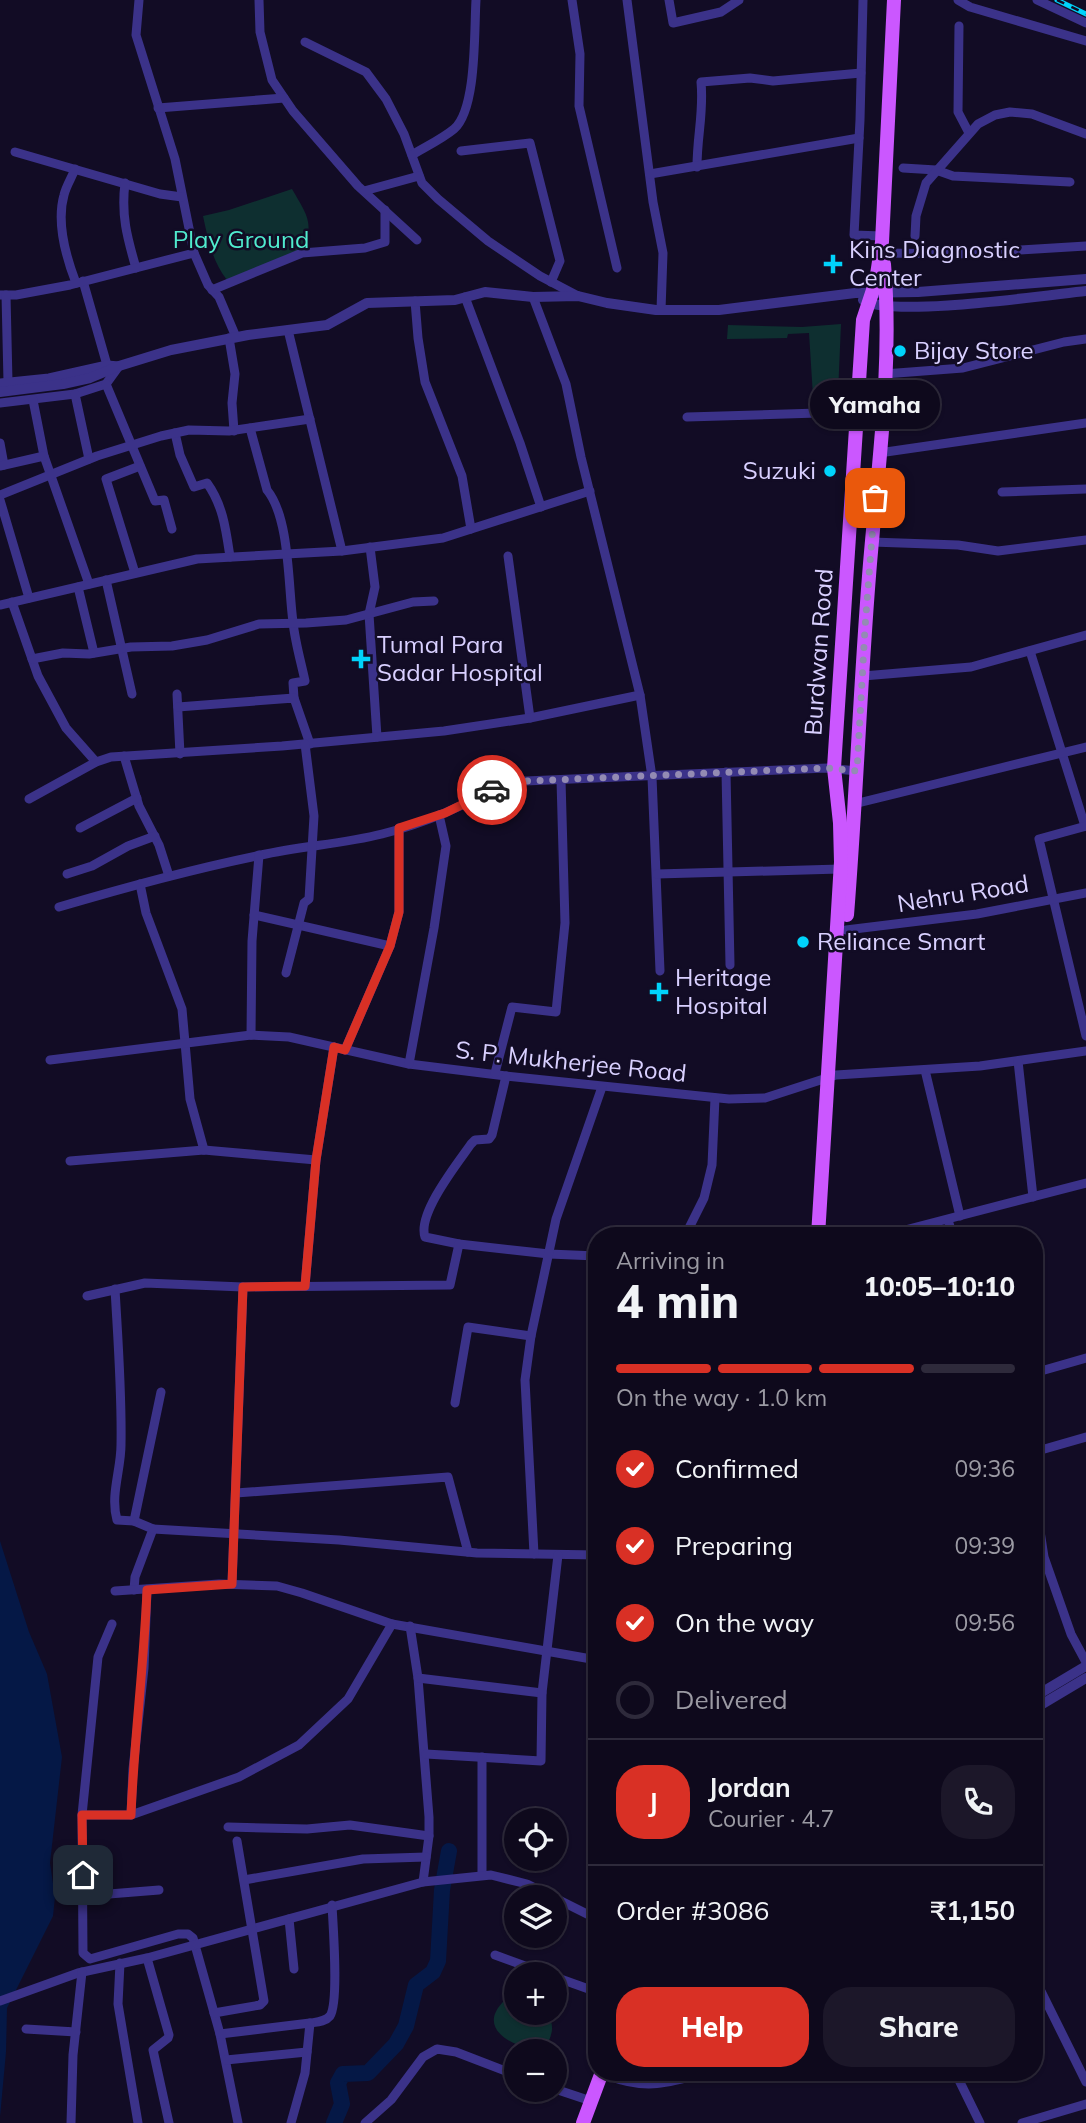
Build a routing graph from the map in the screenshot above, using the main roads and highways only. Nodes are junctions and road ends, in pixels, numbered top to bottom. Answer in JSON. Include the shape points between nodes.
{"nodes":[{"id":1,"x":894,"y":0,"type":"edge"},
{"id":2,"x":882,"y":244,"type":"junction"},
{"id":3,"x":841,"y":930,"type":"junction"},
{"id":4,"x":832,"y":1076,"type":"junction"},
{"id":5,"x":819,"y":1227,"type":"edge"},
{"id":6,"x":825,"y":1227,"type":"edge"},
{"id":7,"x":602,"y":2081,"type":"edge"},
{"id":8,"x":604,"y":2081,"type":"edge"},
{"id":9,"x":583,"y":2123,"type":"edge"},
{"id":10,"x":592,"y":2123,"type":"edge"}],
"edges":[{"from":1,"to":2,"type":"main road","name":"Burdwan Road"},
{"from":2,"to":3,"type":"main road","name":"Burdwan Road","via":[[886,300],[882,411]]},
{"from":2,"to":3,"type":"main road","name":"Burdwan Road","via":[[863,320],[834,768],[840,823]]},
{"from":3,"to":4,"type":"main road","name":"Burdwan Road"},
{"from":4,"to":5,"type":"main road","name":"Burdwan Road"},
{"from":4,"to":6,"type":"main road","name":"Burdwan Road"},
{"from":7,"to":9,"type":"main road"},
{"from":8,"to":10,"type":"main road"}]}
